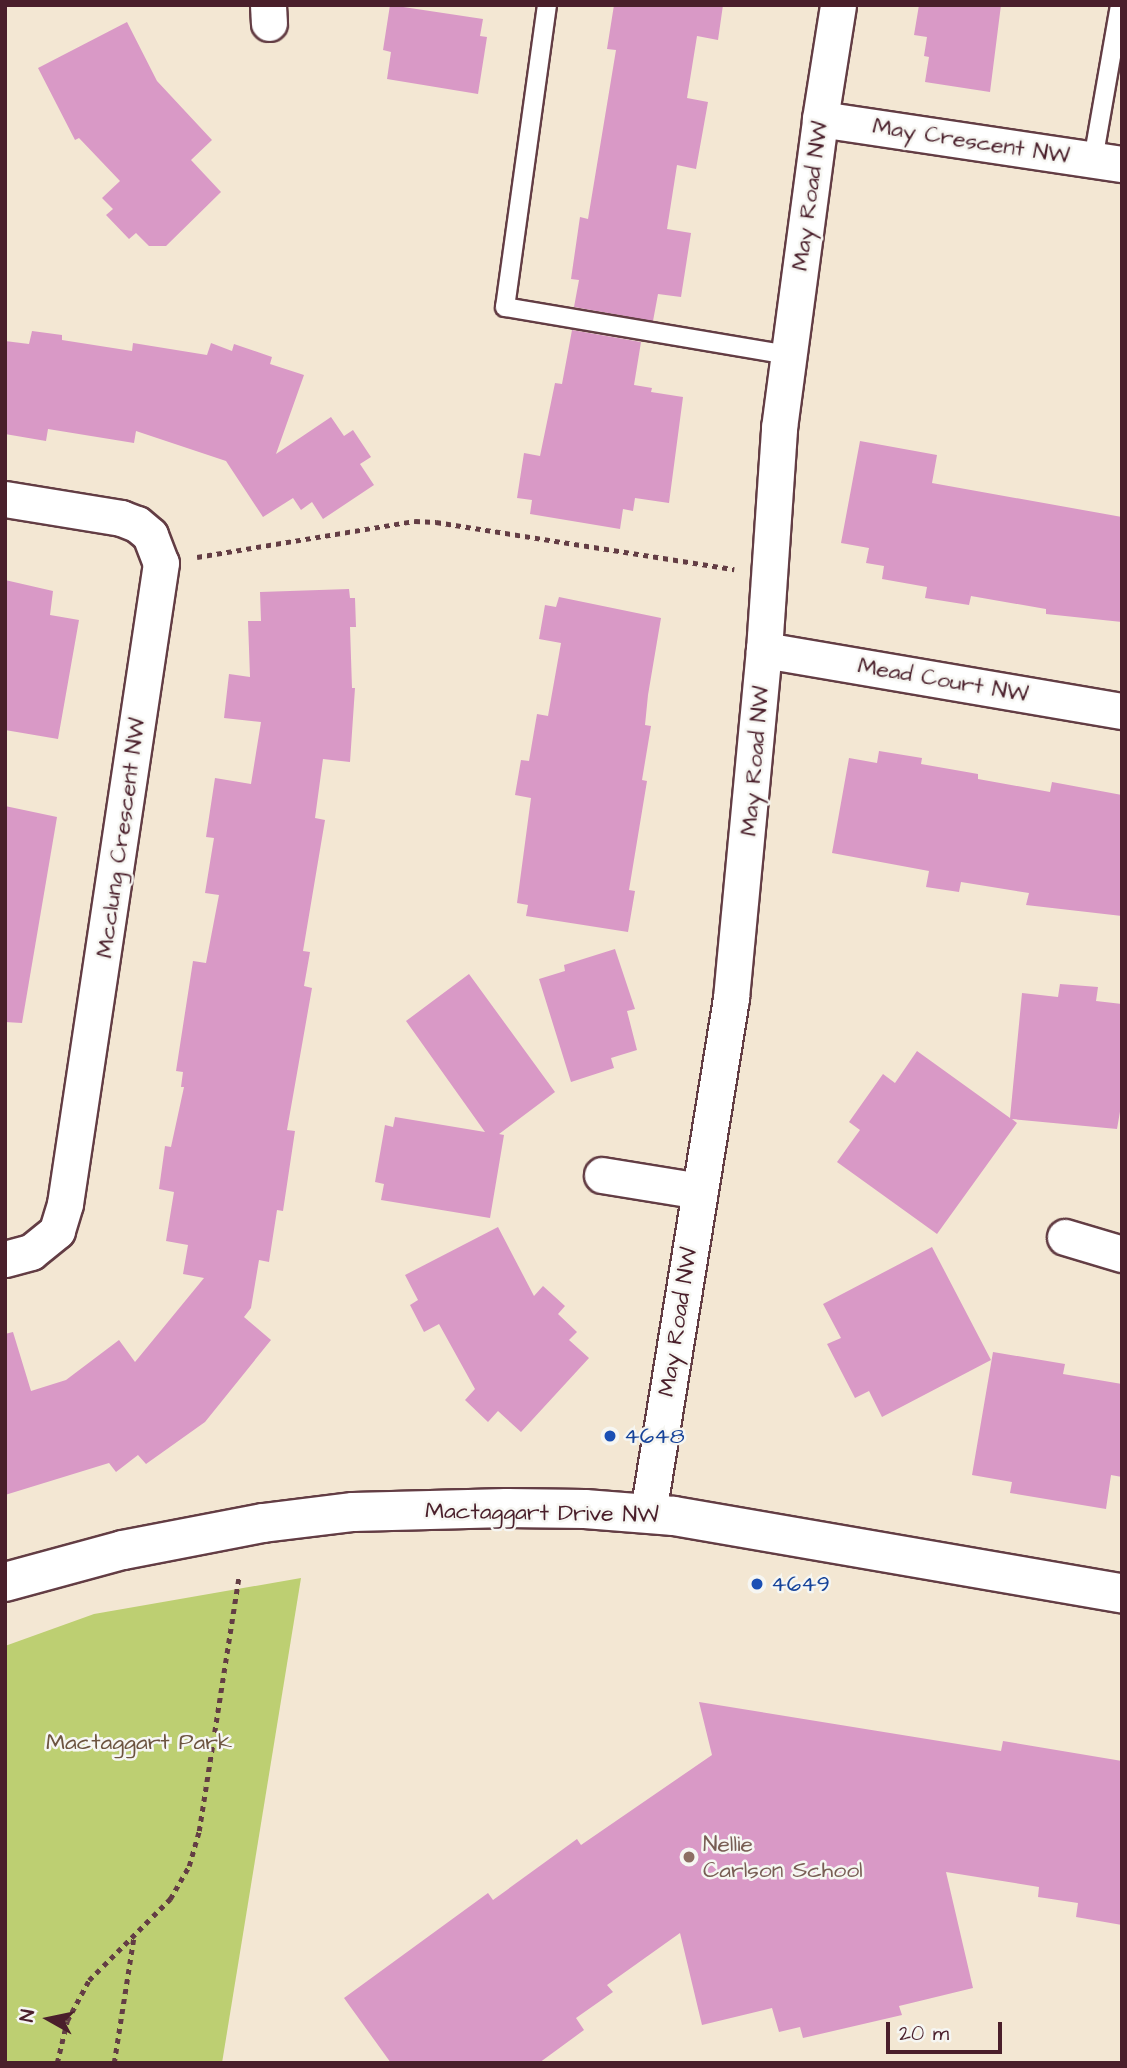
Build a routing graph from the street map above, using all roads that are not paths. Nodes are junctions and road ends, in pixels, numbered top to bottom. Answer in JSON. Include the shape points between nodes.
{"nodes":[{"id":1,"x":547,"y":5,"type":"edge"},
{"id":2,"x":838,"y":5,"type":"edge"},
{"id":3,"x":1120,"y":5,"type":"edge"},
{"id":4,"x":820,"y":119,"type":"junction"},
{"id":5,"x":1108,"y":162,"type":"edge"},
{"id":6,"x":789,"y":355,"type":"junction"},
{"id":7,"x":5,"y":499,"type":"edge"},
{"id":8,"x":764,"y":650,"type":"junction"},
{"id":9,"x":1122,"y":711,"type":"edge"},
{"id":10,"x":602,"y":1175,"type":"dead end"},
{"id":11,"x":700,"y":1191,"type":"junction"},
{"id":12,"x":1065,"y":1237,"type":"dead end"},
{"id":13,"x":1122,"y":1254,"type":"edge"},
{"id":14,"x":5,"y":1259,"type":"edge"},
{"id":15,"x":648,"y":1513,"type":"junction"},
{"id":16,"x":5,"y":1582,"type":"edge"},
{"id":17,"x":1122,"y":1593,"type":"edge"}],
"edges":[{"from":1,"to":6,"type":"lane","via":[[505,307]]},
{"from":2,"to":4,"type":"street","name":"May Road NW"},
{"from":3,"to":5,"type":"lane"},
{"from":4,"to":5,"type":"street","name":"May Crescent NW"},
{"from":4,"to":6,"type":"street","name":"May Road NW"},
{"from":6,"to":8,"type":"street","name":"May Road NW","via":[[779,428]]},
{"from":7,"to":14,"type":"street","name":"Mcclung Crescent NW","via":[[137,524],[150,536],[161,563],[65,1204],[57,1231],[31,1252]]},
{"from":8,"to":9,"type":"street","name":"Mead Court NW"},
{"from":8,"to":11,"type":"street","name":"May Road NW","via":[[731,998]]},
{"from":10,"to":11,"type":"street"},
{"from":11,"to":15,"type":"street","name":"May Road NW"},
{"from":12,"to":13,"type":"street"},
{"from":15,"to":16,"type":"street","name":"Mactaggart Drive NW","via":[[507,1508],[353,1512],[189,1535]]},
{"from":15,"to":17,"type":"street","name":"Mactaggart Drive NW"}]}
